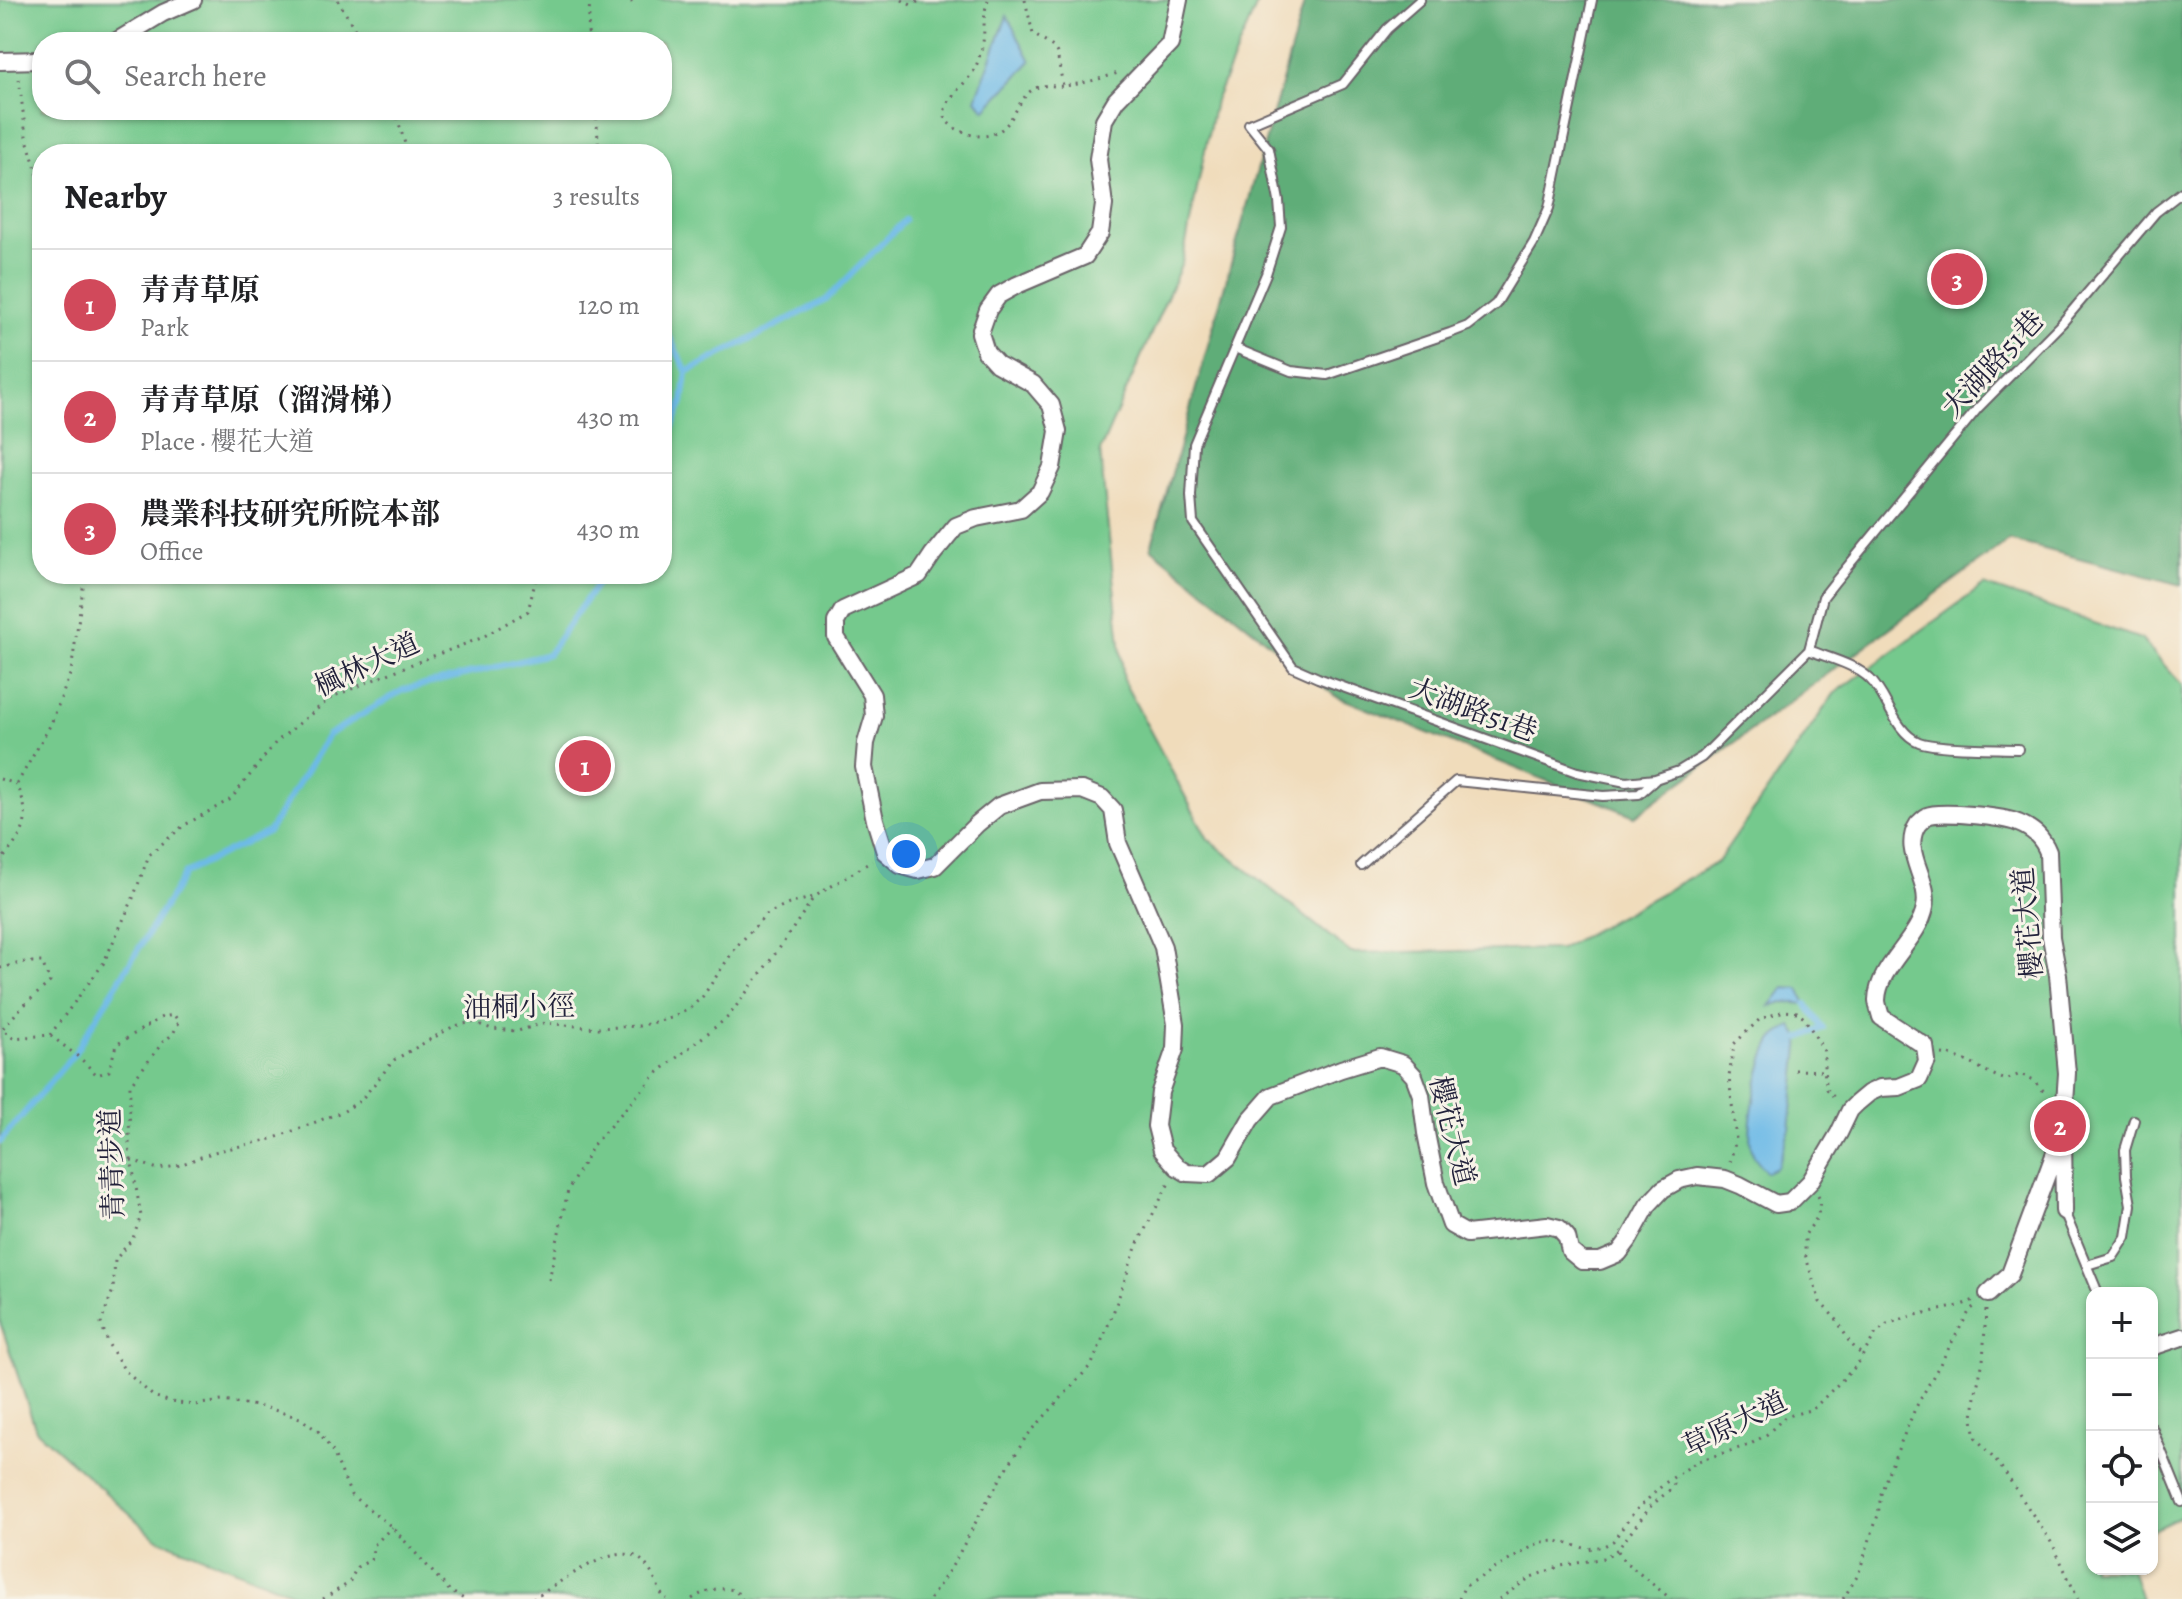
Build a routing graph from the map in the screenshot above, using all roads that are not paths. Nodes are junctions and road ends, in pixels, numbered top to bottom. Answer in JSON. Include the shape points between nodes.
{"nodes":[{"id":1,"x":193,"y":0,"type":"edge"},
{"id":2,"x":1179,"y":0,"type":"edge"},
{"id":3,"x":1420,"y":0,"type":"edge"},
{"id":4,"x":1592,"y":0,"type":"edge"},
{"id":5,"x":134,"y":32,"type":"edge"},
{"id":6,"x":32,"y":60,"type":"edge"},
{"id":7,"x":8,"y":61,"type":"edge"},
{"id":8,"x":2182,"y":192,"type":"edge"},
{"id":9,"x":1235,"y":348,"type":"junction"},
{"id":10,"x":1809,"y":650,"type":"junction"},
{"id":11,"x":2018,"y":749,"type":"dead end"},
{"id":12,"x":1655,"y":779,"type":"junction"},
{"id":13,"x":1361,"y":865,"type":"dead end"},
{"id":14,"x":2134,"y":1120,"type":"dead end"},
{"id":15,"x":2063,"y":1125,"type":"junction"},
{"id":16,"x":2064,"y":1211,"type":"joint"},
{"id":17,"x":2087,"y":1265,"type":"junction"},
{"id":18,"x":2096,"y":1287,"type":"edge"},
{"id":19,"x":1988,"y":1294,"type":"road end"},
{"id":20,"x":2182,"y":1337,"type":"edge"},
{"id":21,"x":2158,"y":1344,"type":"edge"},
{"id":22,"x":2153,"y":1431,"type":"edge"},
{"id":23,"x":2182,"y":1502,"type":"edge"}],
"edges":[{"from":1,"to":5,"type":"street"},
{"from":2,"to":15,"type":"street","name":"櫻花大道","via":[[1170,44],[1116,100],[1104,120],[1098,159],[1104,205],[1100,233],[1085,256],[999,295],[980,333],[997,364],[1033,384],[1051,405],[1058,431],[1052,467],[1040,492],[1021,509],[956,526],[919,575],[843,610],[836,622],[836,637],[872,695],[874,716],[864,767],[885,852],[900,865],[918,870],[935,866],[999,806],[1040,791],[1082,790],[1102,798],[1113,810],[1118,843],[1163,947],[1176,1024],[1156,1126],[1162,1150],[1177,1167],[1209,1174],[1228,1158],[1271,1096],[1380,1057],[1403,1064],[1414,1076],[1436,1183],[1451,1225],[1467,1234],[1547,1225],[1559,1228],[1570,1251],[1582,1261],[1600,1261],[1619,1253],[1648,1205],[1679,1180],[1725,1179],[1776,1204],[1790,1202],[1810,1182],[1850,1110],[1880,1088],[1919,1079],[1927,1061],[1925,1046],[1881,1017],[1877,1002],[1879,987],[1925,908],[1926,892],[1912,841],[1916,827],[1926,816],[1942,813],[2018,822],[2043,840],[2048,852],[2051,937],[2067,1073]]},
{"from":3,"to":9,"type":"lane","name":"大湖路51巷","via":[[1387,29],[1343,84],[1249,124],[1269,149],[1281,227]]},
{"from":4,"to":9,"type":"lane","via":[[1549,208],[1496,304],[1468,326],[1327,375],[1291,371]]},
{"from":6,"to":7,"type":"street"},
{"from":8,"to":10,"type":"lane","name":"大湖路51巷","via":[[2156,212],[2062,323],[1978,408],[1834,583],[1823,597]]},
{"from":9,"to":12,"type":"lane","name":"大湖路51巷","via":[[1194,444],[1193,522],[1293,667],[1577,772],[1626,782]]},
{"from":10,"to":11,"type":"lane","via":[[1871,679],[1898,723],[1917,742]]},
{"from":10,"to":12,"type":"lane","name":"大湖路51巷","via":[[1702,757]]},
{"from":12,"to":13,"type":"lane","via":[[1639,794],[1603,796],[1456,781]]},
{"from":14,"to":17,"type":"lane","via":[[2125,1150],[2131,1205],[2126,1237],[2113,1257]]},
{"from":15,"to":16,"type":"street","name":"櫻花大道"},
{"from":15,"to":19,"type":"street","via":[[2010,1274]]},
{"from":16,"to":17,"type":"lane"},
{"from":17,"to":18,"type":"lane"},
{"from":20,"to":21,"type":"street"},
{"from":22,"to":23,"type":"lane"}]}
